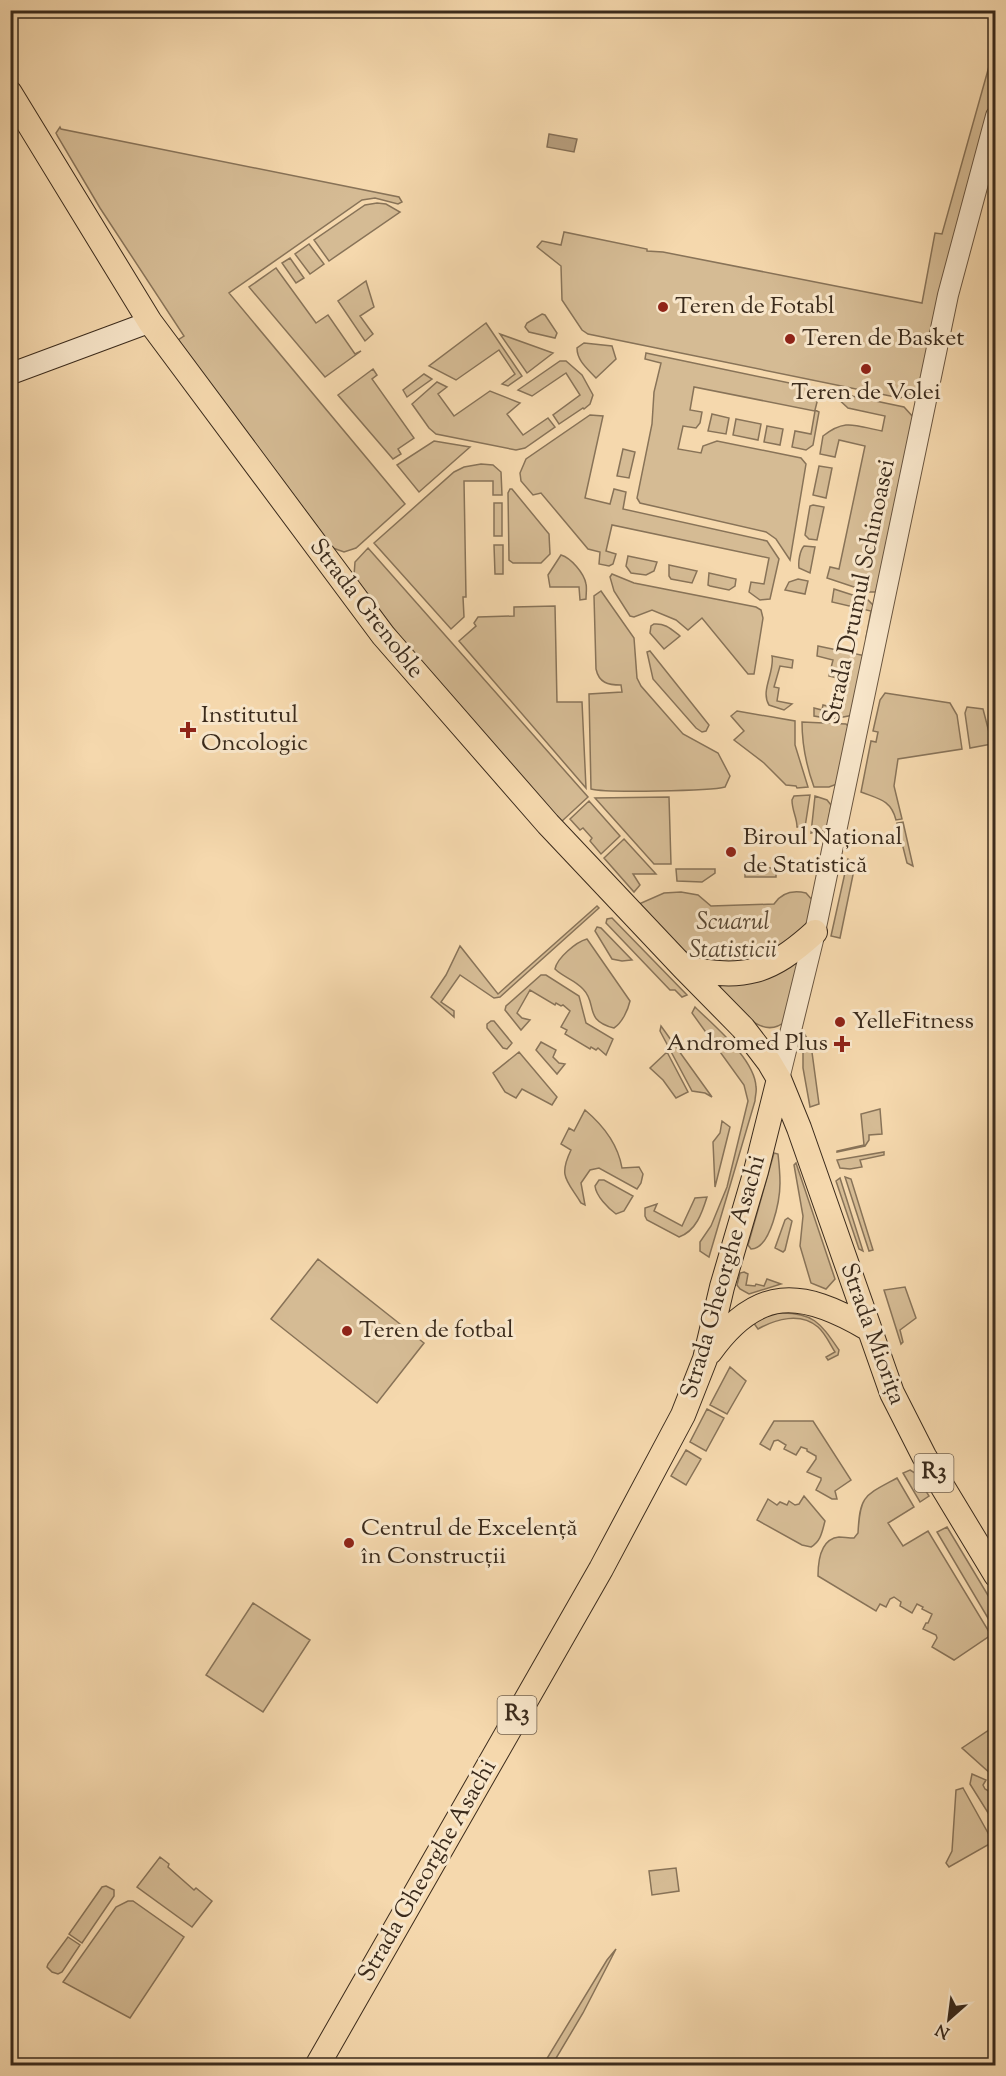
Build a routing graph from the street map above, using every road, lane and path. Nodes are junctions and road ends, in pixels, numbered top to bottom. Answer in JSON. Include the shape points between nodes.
{"nodes":[{"id":1,"x":10,"y":93,"type":"edge"},
{"id":2,"x":996,"y":116,"type":"edge"},
{"id":3,"x":150,"y":322,"type":"junction"},
{"id":4,"x":10,"y":374,"type":"edge"},
{"id":5,"x":815,"y":932,"type":"junction"},
{"id":6,"x":684,"y":968,"type":"junction"},
{"id":7,"x":779,"y":1079,"type":"junction"},
{"id":8,"x":867,"y":1328,"type":"junction"},
{"id":9,"x":705,"y":1359,"type":"junction"},
{"id":10,"x":996,"y":1575,"type":"edge"},
{"id":11,"x":317,"y":2066,"type":"edge"}],
"edges":[{"from":1,"to":3,"type":"main road","name":"Strada Grenoble"},
{"from":2,"to":5,"type":"street","name":"Strada Drumul Schinoasei","via":[[948,295]]},
{"from":3,"to":4,"type":"main road"},
{"from":3,"to":6,"type":"main road","name":"Strada Grenoble","via":[[383,635],[548,824]]},
{"from":5,"to":6,"type":"main road","via":[[785,958],[756,970],[722,974]]},
{"from":5,"to":7,"type":"street","name":"Strada Drumul Schinoasei"},
{"from":6,"to":7,"type":"main road","name":"Strada Grenoble","via":[[758,1045]]},
{"from":7,"to":8,"type":"main road","name":"Strada Miorița"},
{"from":7,"to":9,"type":"main road","name":"Strada Gheorghe Asachi"},
{"from":8,"to":9,"type":"main road","number":"R3","via":[[823,1306],[795,1300],[777,1302],[747,1312],[732,1324]]},
{"from":8,"to":10,"type":"main road","name":"Strada Miorița","number":"R3","via":[[902,1417]]},
{"from":9,"to":11,"type":"main road","name":"Strada Gheorghe Asachi","number":"R3","via":[[683,1415],[601,1569]]}]}
